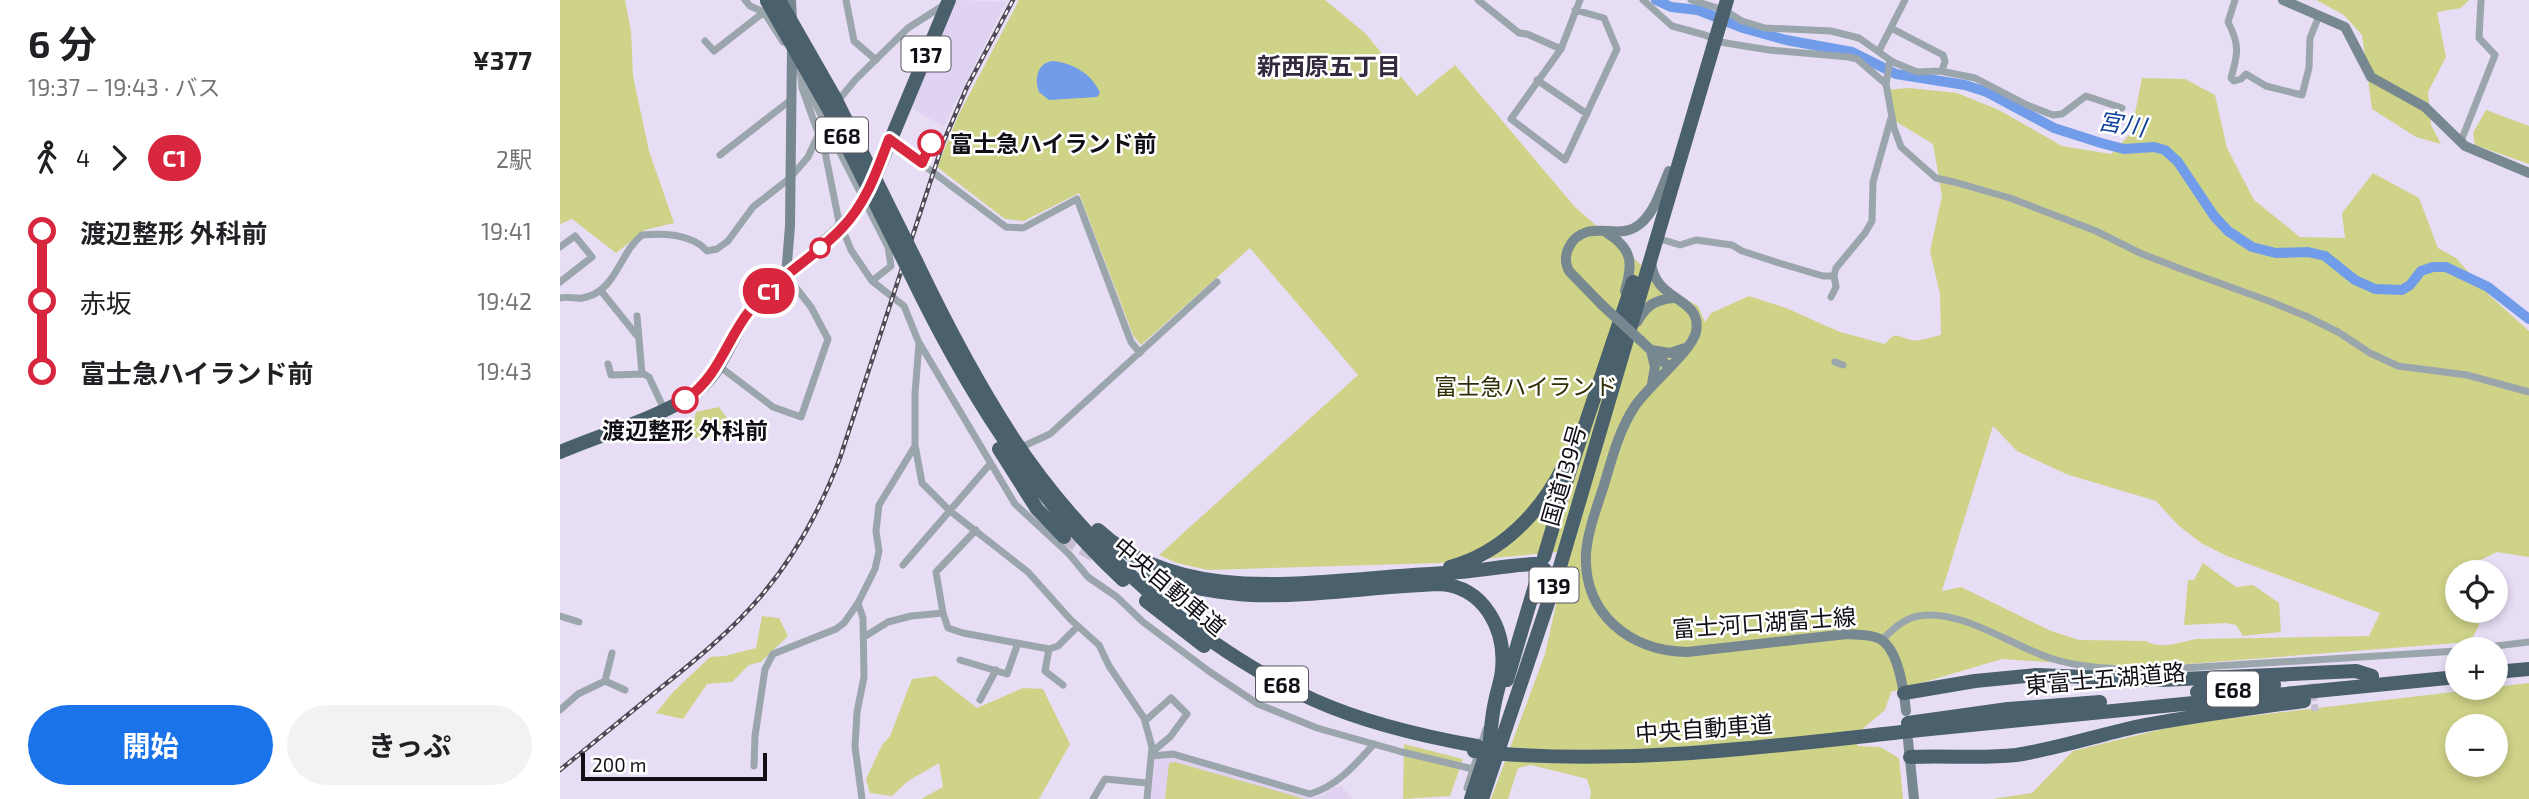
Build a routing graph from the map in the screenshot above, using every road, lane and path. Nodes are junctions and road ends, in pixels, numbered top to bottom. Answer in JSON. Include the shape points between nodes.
{"nodes":[{"id":1,"x":745,"y":0,"type":"edge"},
{"id":2,"x":779,"y":0,"type":"edge"},
{"id":3,"x":791,"y":0,"type":"edge"},
{"id":4,"x":846,"y":0,"type":"edge"},
{"id":5,"x":1478,"y":0,"type":"edge"},
{"id":6,"x":1580,"y":0,"type":"edge"},
{"id":7,"x":1643,"y":0,"type":"edge"},
{"id":8,"x":1691,"y":0,"type":"edge"},
{"id":9,"x":1905,"y":0,"type":"edge"},
{"id":10,"x":2235,"y":0,"type":"edge"},
{"id":11,"x":2283,"y":0,"type":"edge"},
{"id":12,"x":2481,"y":0,"type":"edge"},
{"id":13,"x":949,"y":1,"type":"edge"},
{"id":14,"x":766,"y":4,"type":"edge"},
{"id":15,"x":1721,"y":7,"type":"edge"},
{"id":16,"x":1574,"y":10,"type":"junction"},
{"id":17,"x":2319,"y":16,"type":"junction"},
{"id":18,"x":1891,"y":29,"type":"junction"},
{"id":19,"x":1713,"y":37,"type":"junction"},
{"id":20,"x":705,"y":41,"type":"dead end"},
{"id":21,"x":1560,"y":49,"type":"junction"},
{"id":22,"x":1879,"y":51,"type":"junction"},
{"id":23,"x":793,"y":60,"type":"junction"},
{"id":24,"x":876,"y":60,"type":"junction"},
{"id":25,"x":1889,"y":62,"type":"junction"},
{"id":26,"x":800,"y":72,"type":"junction"},
{"id":27,"x":1942,"y":72,"type":"junction"},
{"id":28,"x":1538,"y":80,"type":"junction"},
{"id":29,"x":1886,"y":83,"type":"junction"},
{"id":30,"x":792,"y":99,"type":"junction"},
{"id":31,"x":2122,"y":108,"type":"dead end"},
{"id":32,"x":1587,"y":114,"type":"junction"},
{"id":33,"x":1892,"y":116,"type":"junction"},
{"id":34,"x":824,"y":120,"type":"junction"},
{"id":35,"x":818,"y":133,"type":"junction"},
{"id":36,"x":889,"y":139,"type":"junction"},
{"id":37,"x":2461,"y":141,"type":"junction"},
{"id":38,"x":720,"y":155,"type":"dead end"},
{"id":39,"x":1669,"y":171,"type":"junction"},
{"id":40,"x":2529,"y":173,"type":"edge"},
{"id":41,"x":790,"y":178,"type":"junction"},
{"id":42,"x":864,"y":199,"type":"junction"},
{"id":43,"x":839,"y":222,"type":"dead end"},
{"id":44,"x":1607,"y":233,"type":"junction"},
{"id":45,"x":845,"y":235,"type":"dead end"},
{"id":46,"x":1655,"y":241,"type":"junction"},
{"id":47,"x":560,"y":247,"type":"edge"},
{"id":48,"x":913,"y":267,"type":"junction"},
{"id":49,"x":786,"y":275,"type":"junction"},
{"id":50,"x":1834,"y":276,"type":"junction"},
{"id":51,"x":872,"y":281,"type":"junction"},
{"id":52,"x":560,"y":282,"type":"edge"},
{"id":53,"x":1217,"y":282,"type":"dead end"},
{"id":54,"x":601,"y":291,"type":"junction"},
{"id":55,"x":1831,"y":297,"type":"dead end"},
{"id":56,"x":560,"y":298,"type":"edge"},
{"id":57,"x":1673,"y":298,"type":"junction"},
{"id":58,"x":928,"y":310,"type":"junction"},
{"id":59,"x":638,"y":316,"type":"dead end"},
{"id":60,"x":639,"y":338,"type":"junction"},
{"id":61,"x":919,"y":343,"type":"junction"},
{"id":62,"x":1688,"y":346,"type":"junction"},
{"id":63,"x":1651,"y":350,"type":"junction"},
{"id":64,"x":1140,"y":353,"type":"junction"},
{"id":65,"x":608,"y":364,"type":"dead end"},
{"id":66,"x":719,"y":365,"type":"junction"},
{"id":67,"x":1669,"y":367,"type":"junction"},
{"id":68,"x":1618,"y":369,"type":"junction"},
{"id":69,"x":642,"y":374,"type":"junction"},
{"id":70,"x":1652,"y":384,"type":"junction"},
{"id":71,"x":2529,"y":392,"type":"edge"},
{"id":72,"x":1592,"y":404,"type":"junction"},
{"id":73,"x":664,"y":409,"type":"junction"},
{"id":74,"x":1020,"y":442,"type":"junction"},
{"id":75,"x":915,"y":445,"type":"junction"},
{"id":76,"x":560,"y":452,"type":"edge"},
{"id":77,"x":990,"y":464,"type":"junction"},
{"id":78,"x":1003,"y":468,"type":"dead end"},
{"id":79,"x":996,"y":475,"type":"junction"},
{"id":80,"x":1580,"y":495,"type":"junction"},
{"id":81,"x":950,"y":512,"type":"junction"},
{"id":82,"x":976,"y":530,"type":"junction"},
{"id":83,"x":1064,"y":537,"type":"tunnel mouth"},
{"id":84,"x":903,"y":565,"type":"dead end"},
{"id":85,"x":1541,"y":567,"type":"junction"},
{"id":86,"x":1150,"y":578,"type":"dead end"},
{"id":87,"x":1426,"y":579,"type":"junction"},
{"id":88,"x":858,"y":603,"type":"junction"},
{"id":89,"x":943,"y":613,"type":"junction"},
{"id":90,"x":560,"y":616,"type":"edge"},
{"id":91,"x":579,"y":622,"type":"dead end"},
{"id":92,"x":1078,"y":626,"type":"junction"},
{"id":93,"x":864,"y":637,"type":"junction"},
{"id":94,"x":1882,"y":639,"type":"junction"},
{"id":95,"x":2529,"y":642,"type":"edge"},
{"id":96,"x":1018,"y":643,"type":"junction"},
{"id":97,"x":1535,"y":643,"type":"junction"},
{"id":98,"x":2508,"y":645,"type":"edge"},
{"id":99,"x":1049,"y":649,"type":"junction"},
{"id":100,"x":2445,"y":652,"type":"edge"},
{"id":101,"x":612,"y":653,"type":"dead end"},
{"id":102,"x":960,"y":660,"type":"dead end"},
{"id":103,"x":2529,"y":660,"type":"edge"},
{"id":104,"x":2508,"y":662,"type":"edge"},
{"id":105,"x":2445,"y":668,"type":"edge"},
{"id":106,"x":2529,"y":669,"type":"edge"},
{"id":107,"x":996,"y":670,"type":"junction"},
{"id":108,"x":2508,"y":672,"type":"edge"},
{"id":109,"x":2372,"y":676,"type":"junction"},
{"id":110,"x":2440,"y":678,"type":"junction"},
{"id":111,"x":2445,"y":678,"type":"edge"},
{"id":112,"x":605,"y":681,"type":"junction"},
{"id":113,"x":1063,"y":685,"type":"dead end"},
{"id":114,"x":625,"y":690,"type":"dead end"},
{"id":115,"x":1904,"y":693,"type":"junction"},
{"id":116,"x":980,"y":700,"type":"dead end"},
{"id":117,"x":1494,"y":703,"type":"junction"},
{"id":118,"x":560,"y":710,"type":"edge"},
{"id":119,"x":1906,"y":711,"type":"dead end"},
{"id":120,"x":2008,"y":716,"type":"junction"},
{"id":121,"x":1144,"y":722,"type":"junction"},
{"id":122,"x":1908,"y":740,"type":"dead end"},
{"id":123,"x":1374,"y":744,"type":"junction"},
{"id":124,"x":1480,"y":746,"type":"junction"},
{"id":125,"x":1152,"y":754,"type":"junction"},
{"id":126,"x":1910,"y":757,"type":"junction"},
{"id":127,"x":754,"y":766,"type":"dead end"},
{"id":128,"x":1473,"y":769,"type":"junction"},
{"id":129,"x":1147,"y":783,"type":"junction"},
{"id":130,"x":862,"y":799,"type":"edge"},
{"id":131,"x":1093,"y":799,"type":"edge"},
{"id":132,"x":1147,"y":799,"type":"edge"},
{"id":133,"x":1464,"y":799,"type":"edge"},
{"id":134,"x":1471,"y":799,"type":"edge"},
{"id":135,"x":1482,"y":799,"type":"edge"},
{"id":136,"x":1914,"y":799,"type":"edge"}],
"edges":[{"from":1,"to":14,"type":"street","via":[[750,6]]},
{"from":2,"to":48,"type":"highway","name":"中央自動車道","number":"E68","bridge":true,"via":[[829,88]]},
{"from":3,"to":23,"type":"main road"},
{"from":4,"to":24,"type":"street","via":[[853,41]]},
{"from":5,"to":21,"type":"street","via":[[1518,33]]},
{"from":6,"to":16,"type":"street"},
{"from":7,"to":19,"type":"street","via":[[1672,26]]},
{"from":8,"to":15,"type":"street"},
{"from":9,"to":18,"type":"street"},
{"from":10,"to":17,"type":"street","via":[[2228,22],[2237,44],[2231,78],[2234,81],[2246,74],[2266,86],[2302,95],[2310,38]]},
{"from":11,"to":17,"type":"main road"},
{"from":12,"to":37,"type":"street","via":[[2479,38],[2495,55]]},
{"from":13,"to":24,"type":"street","via":[[908,28]]},
{"from":13,"to":36,"type":"highway","number":"137"},
{"from":14,"to":20,"type":"street","via":[[714,51]]},
{"from":14,"to":23,"type":"street"},
{"from":14,"to":48,"type":"highway","name":"中央自動車道","number":"E68","bridge":true},
{"from":15,"to":19,"type":"highway","name":"国道139号","number":"139"},
{"from":15,"to":22,"type":"street","via":[[1742,21],[1765,28],[1831,32],[1859,38]]},
{"from":16,"to":21,"type":"street"},
{"from":16,"to":32,"type":"street","via":[[1604,18],[1617,49]]},
{"from":17,"to":37,"type":"main road","via":[[2344,27],[2371,77],[2425,107]]},
{"from":18,"to":22,"type":"street"},
{"from":18,"to":27,"type":"street","via":[[1943,55]]},
{"from":19,"to":29,"type":"street","via":[[1769,50],[1857,59]]},
{"from":19,"to":39,"type":"highway","name":"国道139号","number":"139"},
{"from":19,"to":46,"type":"highway","name":"国道139号","number":"139"},
{"from":21,"to":28,"type":"street"},
{"from":22,"to":25,"type":"street"},
{"from":23,"to":26,"type":"street"},
{"from":23,"to":30,"type":"main road"},
{"from":24,"to":34,"type":"street"},
{"from":25,"to":27,"type":"street","via":[[1917,72]]},
{"from":25,"to":29,"type":"street"},
{"from":26,"to":34,"type":"street"},
{"from":26,"to":35,"type":"street"},
{"from":27,"to":31,"type":"street","via":[[1975,78],[2053,115],[2062,114],[2086,96]]},
{"from":28,"to":32,"type":"street"},
{"from":28,"to":32,"type":"street","via":[[1511,119],[1564,160]]},
{"from":29,"to":33,"type":"street"},
{"from":30,"to":38,"type":"street"},
{"from":30,"to":41,"type":"main road"},
{"from":33,"to":50,"type":"street","via":[[1873,182],[1872,221]]},
{"from":33,"to":71,"type":"street","via":[[1901,147],[1936,178],[2010,198],[2269,301],[2398,366],[2467,375]]},
{"from":34,"to":35,"type":"street"},
{"from":34,"to":42,"type":"street"},
{"from":35,"to":41,"type":"street","via":[[808,157]]},
{"from":35,"to":43,"type":"street"},
{"from":36,"to":42,"type":"highway","number":"137"},
{"from":36,"to":64,"type":"street","via":[[1006,227],[1023,228],[1077,199],[1131,342]]},
{"from":37,"to":40,"type":"main road"},
{"from":39,"to":44,"type":"main road","via":[[1645,219],[1631,230]]},
{"from":39,"to":72,"type":"highway","name":"国道139号","number":"139"},
{"from":41,"to":49,"type":"main road"},
{"from":41,"to":54,"type":"street","via":[[753,207],[728,242],[717,249],[707,251],[698,241],[676,236],[642,235]]},
{"from":42,"to":49,"type":"highway","number":"137","via":[[841,229]]},
{"from":42,"to":51,"type":"street","via":[[891,256],[891,265]]},
{"from":44,"to":63,"type":"main road","bridge":true,"via":[[1581,235],[1569,247],[1569,271]]},
{"from":44,"to":72,"type":"main road","via":[[1628,252],[1630,271]]},
{"from":45,"to":51,"type":"street"},
{"from":46,"to":50,"type":"street","via":[[1732,245]]},
{"from":46,"to":57,"type":"main road","via":[[1651,260],[1655,278]]},
{"from":46,"to":68,"type":"highway","name":"国道139号","number":"139"},
{"from":47,"to":52,"type":"street","via":[[575,236],[592,257]]},
{"from":48,"to":58,"type":"highway","name":"中央自動車道","number":"E68"},
{"from":48,"to":74,"type":"highway","name":"中央自動車道","number":"E68"},
{"from":49,"to":66,"type":"highway","number":"137","via":[[749,311]]},
{"from":49,"to":66,"type":"street","via":[[828,339],[801,417],[773,408]]},
{"from":50,"to":55,"type":"street","via":[[1836,287]]},
{"from":51,"to":61,"type":"street","via":[[904,306]]},
{"from":53,"to":64,"type":"street"},
{"from":54,"to":56,"type":"street","via":[[581,298]]},
{"from":54,"to":60,"type":"street"},
{"from":57,"to":62,"type":"main road","via":[[1687,305],[1696,320]]},
{"from":57,"to":68,"type":"main road","via":[[1655,301],[1643,311]]},
{"from":58,"to":83,"type":"highway","via":[[953,366],[1016,478]]},
{"from":58,"to":124,"type":"highway","name":"中央自動車道","number":"E68","via":[[965,379],[1025,471],[1091,549],[1173,624],[1245,671],[1317,706],[1378,728]]},
{"from":59,"to":60,"type":"street"},
{"from":60,"to":69,"type":"street"},
{"from":61,"to":75,"type":"street"},
{"from":61,"to":77,"type":"street"},
{"from":62,"to":63,"type":"main road","via":[[1670,353]]},
{"from":62,"to":67,"type":"main road","name":"富士河口湖富士線"},
{"from":63,"to":67,"type":"main road"},
{"from":63,"to":70,"type":"main road"},
{"from":64,"to":74,"type":"street","via":[[1050,434]]},
{"from":65,"to":69,"type":"street","via":[[611,375]]},
{"from":66,"to":73,"type":"highway","number":"137","via":[[701,388]]},
{"from":67,"to":70,"type":"main road","name":"富士河口湖富士線"},
{"from":68,"to":80,"type":"highway","name":"国道139号","number":"139"},
{"from":69,"to":73,"type":"street","via":[[649,377]]},
{"from":70,"to":94,"type":"main road","name":"富士河口湖富士線","via":[[1620,433],[1588,541],[1588,580],[1614,625],[1636,641],[1675,652],[1847,635]]},
{"from":72,"to":85,"type":"highway","name":"国道139号","number":"139"},
{"from":72,"to":87,"type":"highway","via":[[1555,483],[1523,525],[1481,555]]},
{"from":73,"to":76,"type":"highway","number":"137"},
{"from":74,"to":87,"type":"highway","via":[[1103,535],[1134,556],[1173,571],[1250,584]]},
{"from":74,"to":124,"type":"highway","name":"中央自動車道","number":"E68","via":[[1055,492],[1117,562],[1234,656],[1343,712],[1413,734]]},
{"from":75,"to":81,"type":"street","via":[[922,484]]},
{"from":75,"to":88,"type":"street","via":[[879,505],[875,569]]},
{"from":77,"to":79,"type":"street"},
{"from":77,"to":81,"type":"street"},
{"from":78,"to":79,"type":"street"},
{"from":79,"to":123,"type":"street","via":[[1015,504],[1088,577],[1210,672],[1258,704]]},
{"from":80,"to":85,"type":"highway","via":[[1560,548]]},
{"from":80,"to":97,"type":"highway","name":"国道139号","number":"139"},
{"from":81,"to":82,"type":"street"},
{"from":81,"to":84,"type":"street"},
{"from":82,"to":89,"type":"street","via":[[936,572]]},
{"from":82,"to":92,"type":"street","via":[[1028,572]]},
{"from":85,"to":87,"type":"highway","via":[[1535,564]]},
{"from":85,"to":97,"type":"highway","via":[[1549,584]]},
{"from":85,"to":124,"type":"highway","name":"国道139号","number":"139"},
{"from":86,"to":87,"type":"highway","via":[[1249,595]]},
{"from":87,"to":117,"type":"highway","via":[[1462,588],[1489,612],[1502,648]]},
{"from":88,"to":93,"type":"street"},
{"from":88,"to":127,"type":"street","via":[[844,624],[780,651],[768,661]]},
{"from":89,"to":93,"type":"street","via":[[911,615]]},
{"from":89,"to":96,"type":"street","via":[[948,628]]},
{"from":90,"to":91,"type":"street"},
{"from":92,"to":99,"type":"street"},
{"from":92,"to":121,"type":"street","via":[[1099,645]]},
{"from":93,"to":130,"type":"street","via":[[855,747]]},
{"from":94,"to":100,"type":"street","via":[[1895,626],[1917,616],[1946,616],[2052,659],[2106,669],[2174,670]]},
{"from":94,"to":115,"type":"main road","name":"富士河口湖富士線","via":[[1893,656]]},
{"from":95,"to":98,"type":"street"},
{"from":96,"to":99,"type":"street"},
{"from":96,"to":107,"type":"street","via":[[1007,674]]},
{"from":97,"to":135,"type":"highway","name":"国道139号","number":"139"},
{"from":99,"to":113,"type":"street","via":[[1045,671]]},
{"from":101,"to":112,"type":"street"},
{"from":102,"to":107,"type":"street"},
{"from":103,"to":104,"type":"highway"},
{"from":105,"to":109,"type":"highway","name":"東富士五湖道路","number":"E68"},
{"from":106,"to":108,"type":"highway"},
{"from":107,"to":116,"type":"street"},
{"from":109,"to":115,"type":"highway","number":"E68","via":[[2357,671],[2161,680],[2036,675]]},
{"from":109,"to":120,"type":"highway","name":"東富士五湖道路","number":"E68"},
{"from":110,"to":111,"type":"highway","name":"東富士五湖道路","number":"E68"},
{"from":110,"to":120,"type":"highway","name":"東富士五湖道路","number":"E68"},
{"from":110,"to":126,"type":"highway","via":[[2182,718],[2046,750],[1983,758]]},
{"from":112,"to":114,"type":"street"},
{"from":112,"to":118,"type":"street","via":[[578,694]]},
{"from":115,"to":119,"type":"main road","name":"富士河口湖富士線"},
{"from":117,"to":124,"type":"highway"},
{"from":117,"to":128,"type":"street"},
{"from":120,"to":124,"type":"highway","name":"中央自動車道","number":"E68","bridge":true,"via":[[1702,752],[1571,758]]},
{"from":121,"to":125,"type":"street"},
{"from":121,"to":125,"type":"street","via":[[1171,698],[1187,714]]},
{"from":122,"to":126,"type":"main road"},
{"from":123,"to":125,"type":"street","via":[[1344,777],[1310,794],[1173,754]]},
{"from":123,"to":128,"type":"street"},
{"from":124,"to":134,"type":"highway","name":"国道139号","number":"139"},
{"from":125,"to":129,"type":"street"},
{"from":126,"to":136,"type":"main road"},
{"from":128,"to":133,"type":"street"},
{"from":129,"to":131,"type":"street","via":[[1104,779]]},
{"from":129,"to":132,"type":"street"}]}
